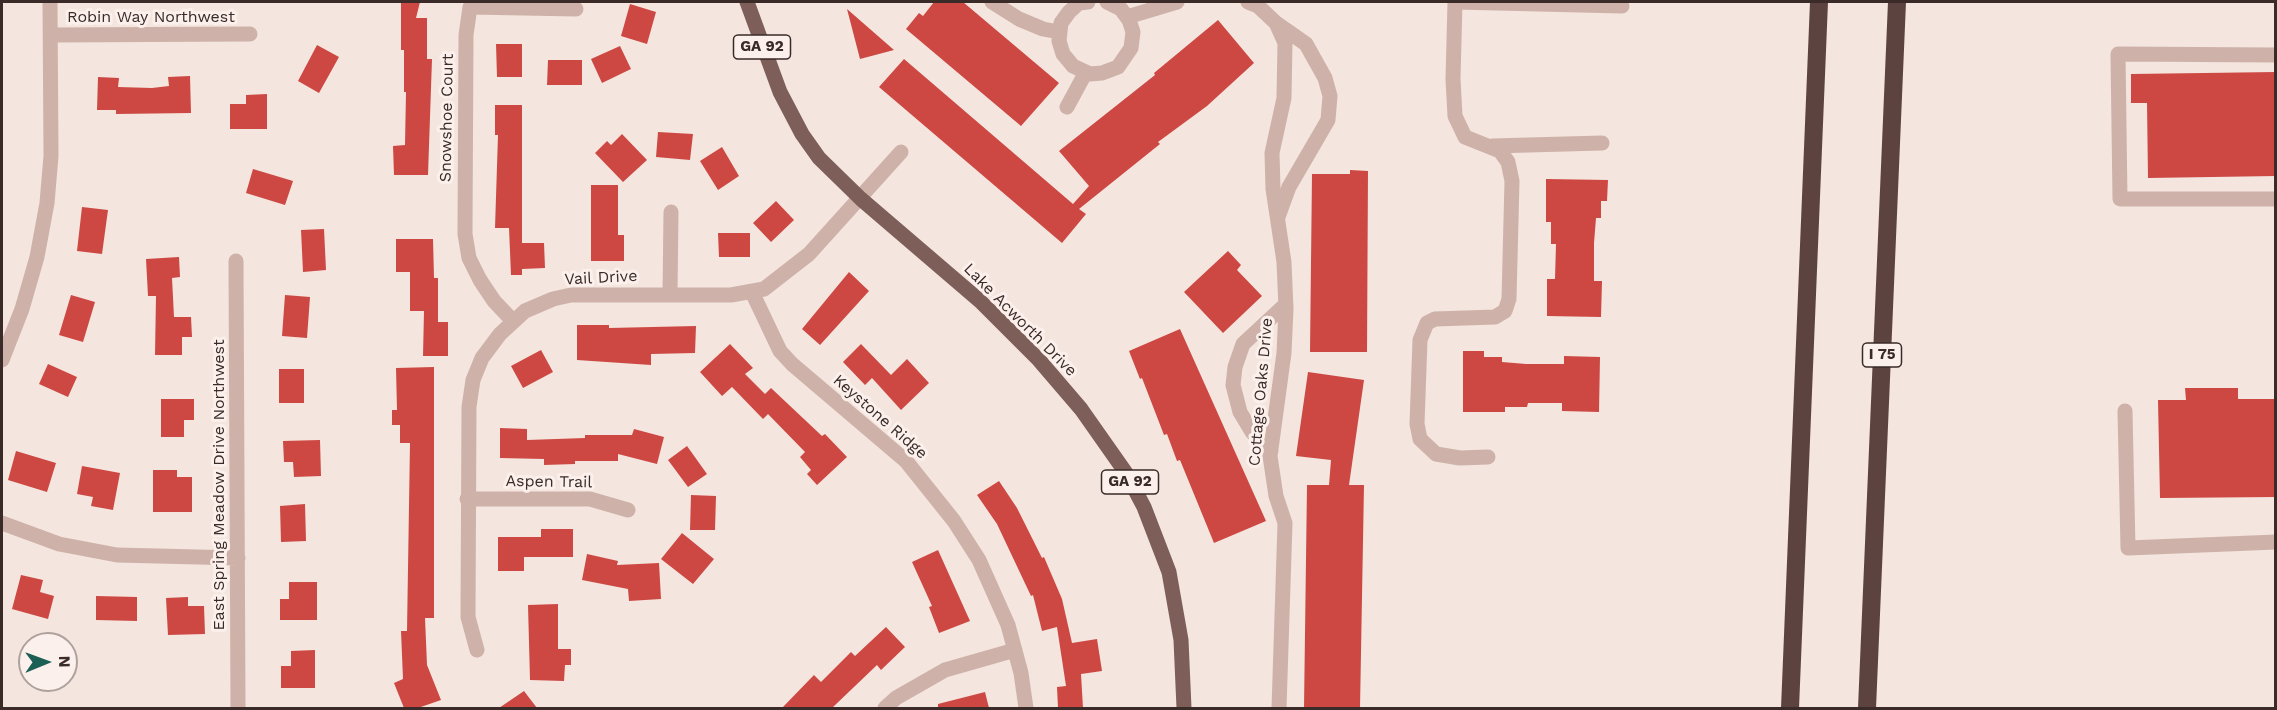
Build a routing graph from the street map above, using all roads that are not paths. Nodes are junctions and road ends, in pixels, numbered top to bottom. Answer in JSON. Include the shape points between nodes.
{"nodes":[{"id":1,"x":50,"y":2,"type":"edge"},
{"id":2,"x":747,"y":2,"type":"edge"},
{"id":3,"x":992,"y":2,"type":"edge"},
{"id":4,"x":1088,"y":2,"type":"edge"},
{"id":5,"x":1107,"y":2,"type":"edge"},
{"id":6,"x":1177,"y":2,"type":"edge"},
{"id":7,"x":1248,"y":2,"type":"edge"},
{"id":8,"x":1455,"y":2,"type":"edge"},
{"id":9,"x":1819,"y":2,"type":"edge"},
{"id":10,"x":1897,"y":2,"type":"edge"},
{"id":11,"x":1623,"y":6,"type":"dead end"},
{"id":12,"x":576,"y":9,"type":"dead end"},
{"id":13,"x":1127,"y":17,"type":"junction"},
{"id":14,"x":1276,"y":23,"type":"junction"},
{"id":15,"x":1059,"y":32,"type":"junction"},
{"id":16,"x":250,"y":34,"type":"dead end"},
{"id":17,"x":51,"y":35,"type":"junction"},
{"id":18,"x":2276,"y":55,"type":"edge"},
{"id":19,"x":1086,"y":72,"type":"junction"},
{"id":20,"x":1067,"y":107,"type":"dead end"},
{"id":21,"x":1602,"y":143,"type":"dead end"},
{"id":22,"x":1492,"y":146,"type":"junction"},
{"id":23,"x":902,"y":152,"type":"dead end"},
{"id":24,"x":861,"y":199,"type":"junction"},
{"id":25,"x":2276,"y":199,"type":"edge"},
{"id":26,"x":671,"y":212,"type":"dead end"},
{"id":27,"x":1276,"y":222,"type":"junction"},
{"id":28,"x":236,"y":261,"type":"dead end"},
{"id":29,"x":752,"y":292,"type":"junction"},
{"id":30,"x":670,"y":294,"type":"junction"},
{"id":31,"x":1285,"y":305,"type":"junction"},
{"id":32,"x":512,"y":320,"type":"junction"},
{"id":33,"x":2,"y":360,"type":"edge"},
{"id":34,"x":2125,"y":411,"type":"dead end"},
{"id":35,"x":1271,"y":451,"type":"junction"},
{"id":36,"x":1488,"y":457,"type":"dead end"},
{"id":37,"x":467,"y":499,"type":"junction"},
{"id":38,"x":628,"y":510,"type":"dead end"},
{"id":39,"x":2,"y":523,"type":"edge"},
{"id":40,"x":2276,"y":542,"type":"edge"},
{"id":41,"x":238,"y":558,"type":"junction"},
{"id":42,"x":477,"y":650,"type":"dead end"},
{"id":43,"x":1015,"y":650,"type":"junction"},
{"id":44,"x":238,"y":708,"type":"edge"},
{"id":45,"x":885,"y":708,"type":"edge"},
{"id":46,"x":1026,"y":708,"type":"edge"},
{"id":47,"x":1184,"y":708,"type":"edge"},
{"id":48,"x":1279,"y":708,"type":"edge"},
{"id":49,"x":1790,"y":708,"type":"edge"},
{"id":50,"x":1867,"y":708,"type":"edge"}],
"edges":[{"from":1,"to":17,"type":"street"},
{"from":2,"to":24,"type":"main road","name":"Lake Acworth Drive","number":"GA 92","via":[[767,60],[796,124],[819,158]]},
{"from":3,"to":15,"type":"street","via":[[1019,19]]},
{"from":4,"to":15,"type":"street","via":[[1079,3],[1069,12]]},
{"from":5,"to":13,"type":"street"},
{"from":6,"to":13,"type":"street"},
{"from":7,"to":14,"type":"street"},
{"from":8,"to":11,"type":"street"},
{"from":8,"to":22,"type":"street","via":[[1455,116],[1465,137]]},
{"from":9,"to":49,"type":"highway"},
{"from":10,"to":50,"type":"highway","number":"I 75"},
{"from":12,"to":32,"type":"street","name":"Snowshoe Court","via":[[470,7],[466,35],[465,234],[469,258],[480,280]]},
{"from":13,"to":19,"type":"street","via":[[1133,39],[1122,63],[1102,74]]},
{"from":14,"to":27,"type":"street","name":"Cottage Oaks Drive","via":[[1285,43],[1286,68],[1272,153]]},
{"from":14,"to":27,"type":"street","via":[[1306,44],[1321,69],[1330,96],[1328,120],[1289,187]]},
{"from":15,"to":19,"type":"street","via":[[1063,54],[1073,66]]},
{"from":16,"to":17,"type":"street","name":"Robin Way Northwest"},
{"from":17,"to":33,"type":"street","via":[[47,203],[37,257]]},
{"from":18,"to":25,"type":"street","via":[[2118,54],[2120,199]]},
{"from":19,"to":20,"type":"street"},
{"from":21,"to":22,"type":"street"},
{"from":22,"to":36,"type":"street","via":[[1508,162],[1512,182],[1509,298],[1505,311],[1495,316],[1435,319],[1427,323],[1420,340],[1417,424],[1420,439],[1436,454]]},
{"from":23,"to":24,"type":"street","name":"Vail Drive"},
{"from":24,"to":29,"type":"street","name":"Vail Drive","via":[[809,254],[775,283]]},
{"from":24,"to":47,"type":"main road","name":"Lake Acworth Drive","number":"GA 92","via":[[980,300],[1039,360],[1081,409],[1126,473],[1169,572],[1181,640]]},
{"from":26,"to":30,"type":"street"},
{"from":27,"to":31,"type":"street","name":"Cottage Oaks Drive","via":[[1284,261]]},
{"from":28,"to":41,"type":"street","name":"East Spring Meadow Drive Northwest"},
{"from":29,"to":30,"type":"street","name":"Vail Drive"},
{"from":29,"to":43,"type":"street","name":"Keystone Ridge","via":[[780,351],[906,461],[954,521],[997,597]]},
{"from":30,"to":32,"type":"street","name":"Vail Drive","via":[[571,295],[525,310]]},
{"from":31,"to":35,"type":"street","name":"Cottage Oaks Drive","via":[[1284,353]]},
{"from":31,"to":35,"type":"street","via":[[1243,344],[1233,385],[1240,412],[1252,432]]},
{"from":32,"to":37,"type":"street","name":"Vail Drive","via":[[482,358],[473,380]]},
{"from":34,"to":40,"type":"street","via":[[2128,548]]},
{"from":35,"to":48,"type":"street","name":"Cottage Oaks Drive","via":[[1272,479],[1285,523]]},
{"from":37,"to":38,"type":"street","name":"Aspen Trail","via":[[590,499]]},
{"from":37,"to":42,"type":"street","name":"Vail Drive","via":[[468,617]]},
{"from":39,"to":41,"type":"street","via":[[59,544],[117,555]]},
{"from":41,"to":44,"type":"street","name":"East Spring Meadow Drive Northwest"},
{"from":43,"to":45,"type":"street","via":[[945,670]]},
{"from":43,"to":46,"type":"street","name":"Keystone Ridge"}]}
